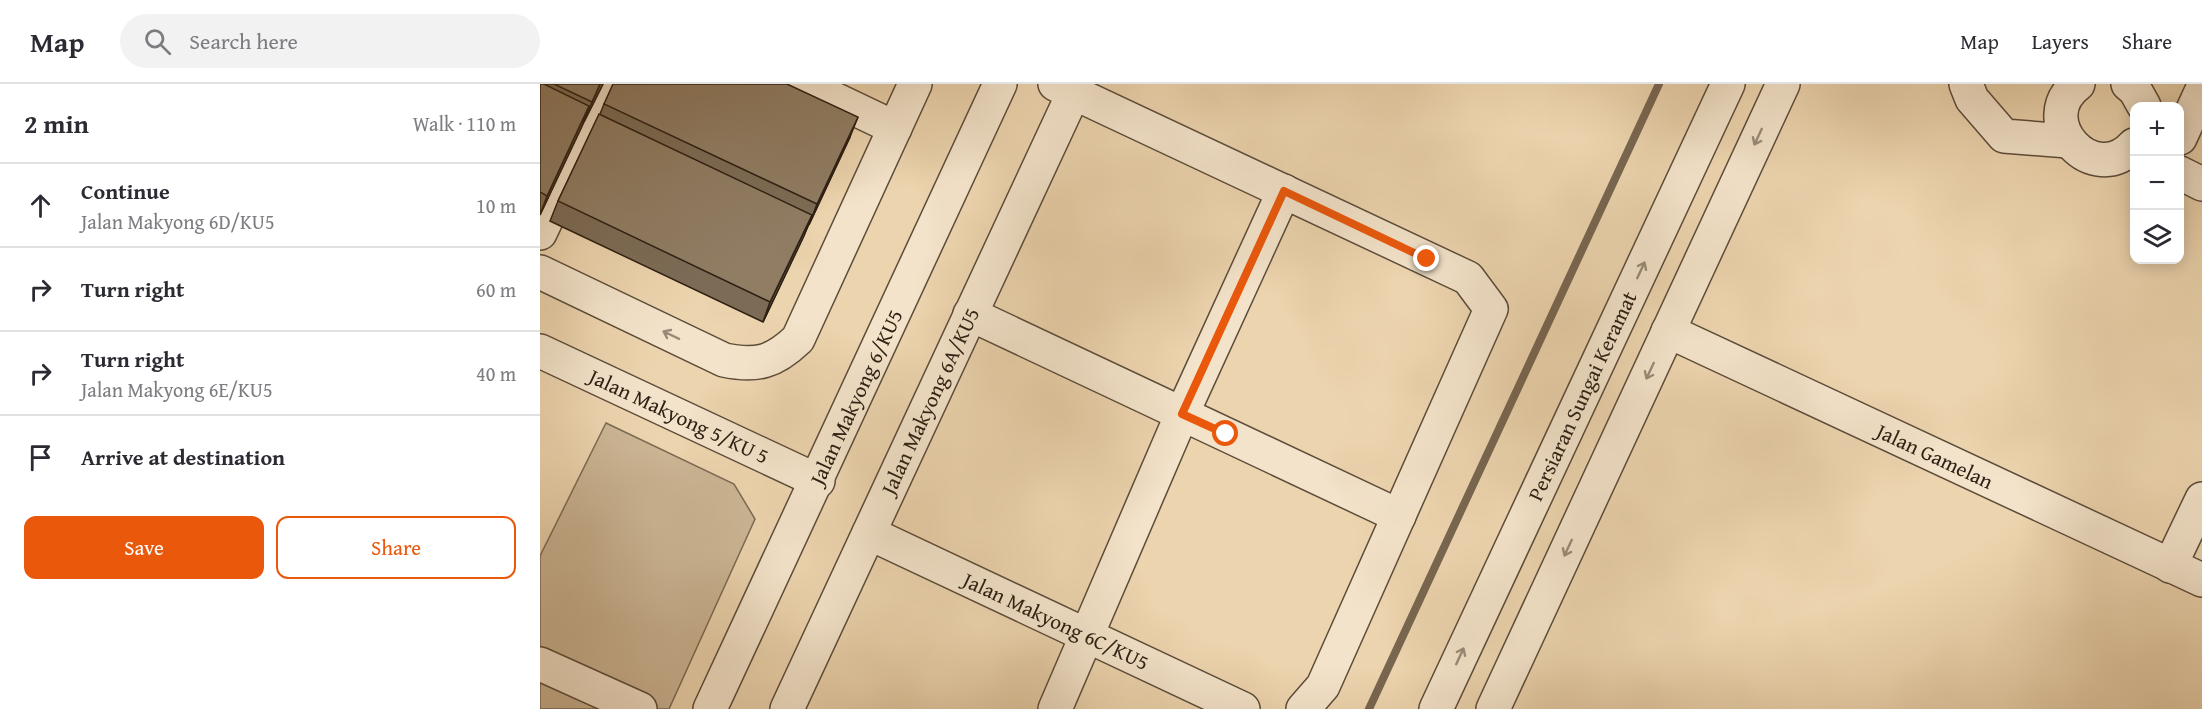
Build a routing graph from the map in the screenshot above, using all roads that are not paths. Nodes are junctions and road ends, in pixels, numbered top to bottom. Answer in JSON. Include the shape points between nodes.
{"nodes":[{"id":1,"x":610,"y":84,"type":"edge"},
{"id":2,"x":803,"y":84,"type":"edge"},
{"id":3,"x":915,"y":84,"type":"edge"},
{"id":4,"x":1000,"y":84,"type":"edge"},
{"id":5,"x":1728,"y":84,"type":"edge"},
{"id":6,"x":1783,"y":84,"type":"edge"},
{"id":7,"x":1966,"y":84,"type":"edge"},
{"id":8,"x":2078,"y":84,"type":"edge"},
{"id":9,"x":2128,"y":84,"type":"edge"},
{"id":10,"x":1064,"y":88,"type":"edge"},
{"id":11,"x":2202,"y":90,"type":"edge"},
{"id":12,"x":2142,"y":102,"type":"edge"},
{"id":13,"x":895,"y":128,"type":"junction"},
{"id":14,"x":2186,"y":136,"type":"edge"},
{"id":15,"x":2068,"y":141,"type":"junction"},
{"id":16,"x":2130,"y":150,"type":"edge"},
{"id":17,"x":2184,"y":175,"type":"edge"},
{"id":18,"x":2202,"y":184,"type":"edge"},
{"id":19,"x":1284,"y":191,"type":"junction"},
{"id":20,"x":540,"y":233,"type":"edge"},
{"id":21,"x":540,"y":272,"type":"edge"},
{"id":22,"x":970,"y":314,"type":"junction"},
{"id":23,"x":1668,"y":331,"type":"junction"},
{"id":24,"x":540,"y":351,"type":"edge"},
{"id":25,"x":1182,"y":414,"type":"junction"},
{"id":26,"x":818,"y":481,"type":"junction"},
{"id":27,"x":2202,"y":499,"type":"edge"},
{"id":28,"x":1399,"y":516,"type":"junction"},
{"id":29,"x":869,"y":533,"type":"junction"},
{"id":30,"x":2170,"y":566,"type":"junction"},
{"id":31,"x":2202,"y":580,"type":"edge"},
{"id":32,"x":1088,"y":637,"type":"junction"},
{"id":33,"x":540,"y":664,"type":"edge"},
{"id":34,"x":640,"y":709,"type":"edge"},
{"id":35,"x":710,"y":709,"type":"edge"},
{"id":36,"x":787,"y":709,"type":"edge"},
{"id":37,"x":1055,"y":709,"type":"edge"},
{"id":38,"x":1243,"y":709,"type":"edge"},
{"id":39,"x":1303,"y":709,"type":"edge"},
{"id":40,"x":1436,"y":709,"type":"edge"},
{"id":41,"x":1493,"y":709,"type":"edge"}],
"edges":[{"from":1,"to":20,"type":"street"},
{"from":2,"to":13,"type":"street"},
{"from":3,"to":13,"type":"street"},
{"from":4,"to":26,"type":"street","name":"Jalan Makyong 6/KU5"},
{"from":40,"to":5,"type":"street","name":"Persiaran Sungai Keramat","one_way":true},
{"from":6,"to":23,"type":"street","one_way":true},
{"from":7,"to":15,"type":"street","via":[[1972,99],[2004,136]]},
{"from":8,"to":15,"type":"street","via":[[2065,100],[2061,114]]},
{"from":9,"to":12,"type":"street"},
{"from":10,"to":19,"type":"street"},
{"from":10,"to":22,"type":"street","name":"Jalan Makyong 6A/KU5"},
{"from":11,"to":14,"type":"street"},
{"from":13,"to":21,"type":"street","one_way":true,"via":[[798,339],[782,355],[743,364],[724,360]]},
{"from":15,"to":16,"type":"street","via":[[2091,158],[2119,157]]},
{"from":17,"to":18,"type":"street"},
{"from":19,"to":25,"type":"street"},
{"from":19,"to":28,"type":"street","via":[[1468,278],[1491,309]]},
{"from":22,"to":25,"type":"street"},
{"from":22,"to":29,"type":"street","name":"Jalan Makyong 6A/KU5"},
{"from":23,"to":30,"type":"street","name":"Jalan Gamelan"},
{"from":23,"to":41,"type":"street","one_way":true},
{"from":24,"to":26,"type":"street","name":"Jalan Makyong 5/KU 5"},
{"from":25,"to":28,"type":"street"},
{"from":25,"to":32,"type":"street"},
{"from":26,"to":35,"type":"street","name":"Jalan Makyong 6/KU5"},
{"from":27,"to":30,"type":"street"},
{"from":28,"to":39,"type":"street","via":[[1323,686]]},
{"from":29,"to":32,"type":"street","name":"Jalan Makyong 6C/KU5"},
{"from":29,"to":36,"type":"street","name":"Jalan Makyong 6A/KU5"},
{"from":30,"to":31,"type":"street","name":"Jalan Gamelan"},
{"from":32,"to":37,"type":"street"},
{"from":32,"to":38,"type":"street","name":"Jalan Makyong 6C/KU5"},
{"from":33,"to":34,"type":"street"}]}
